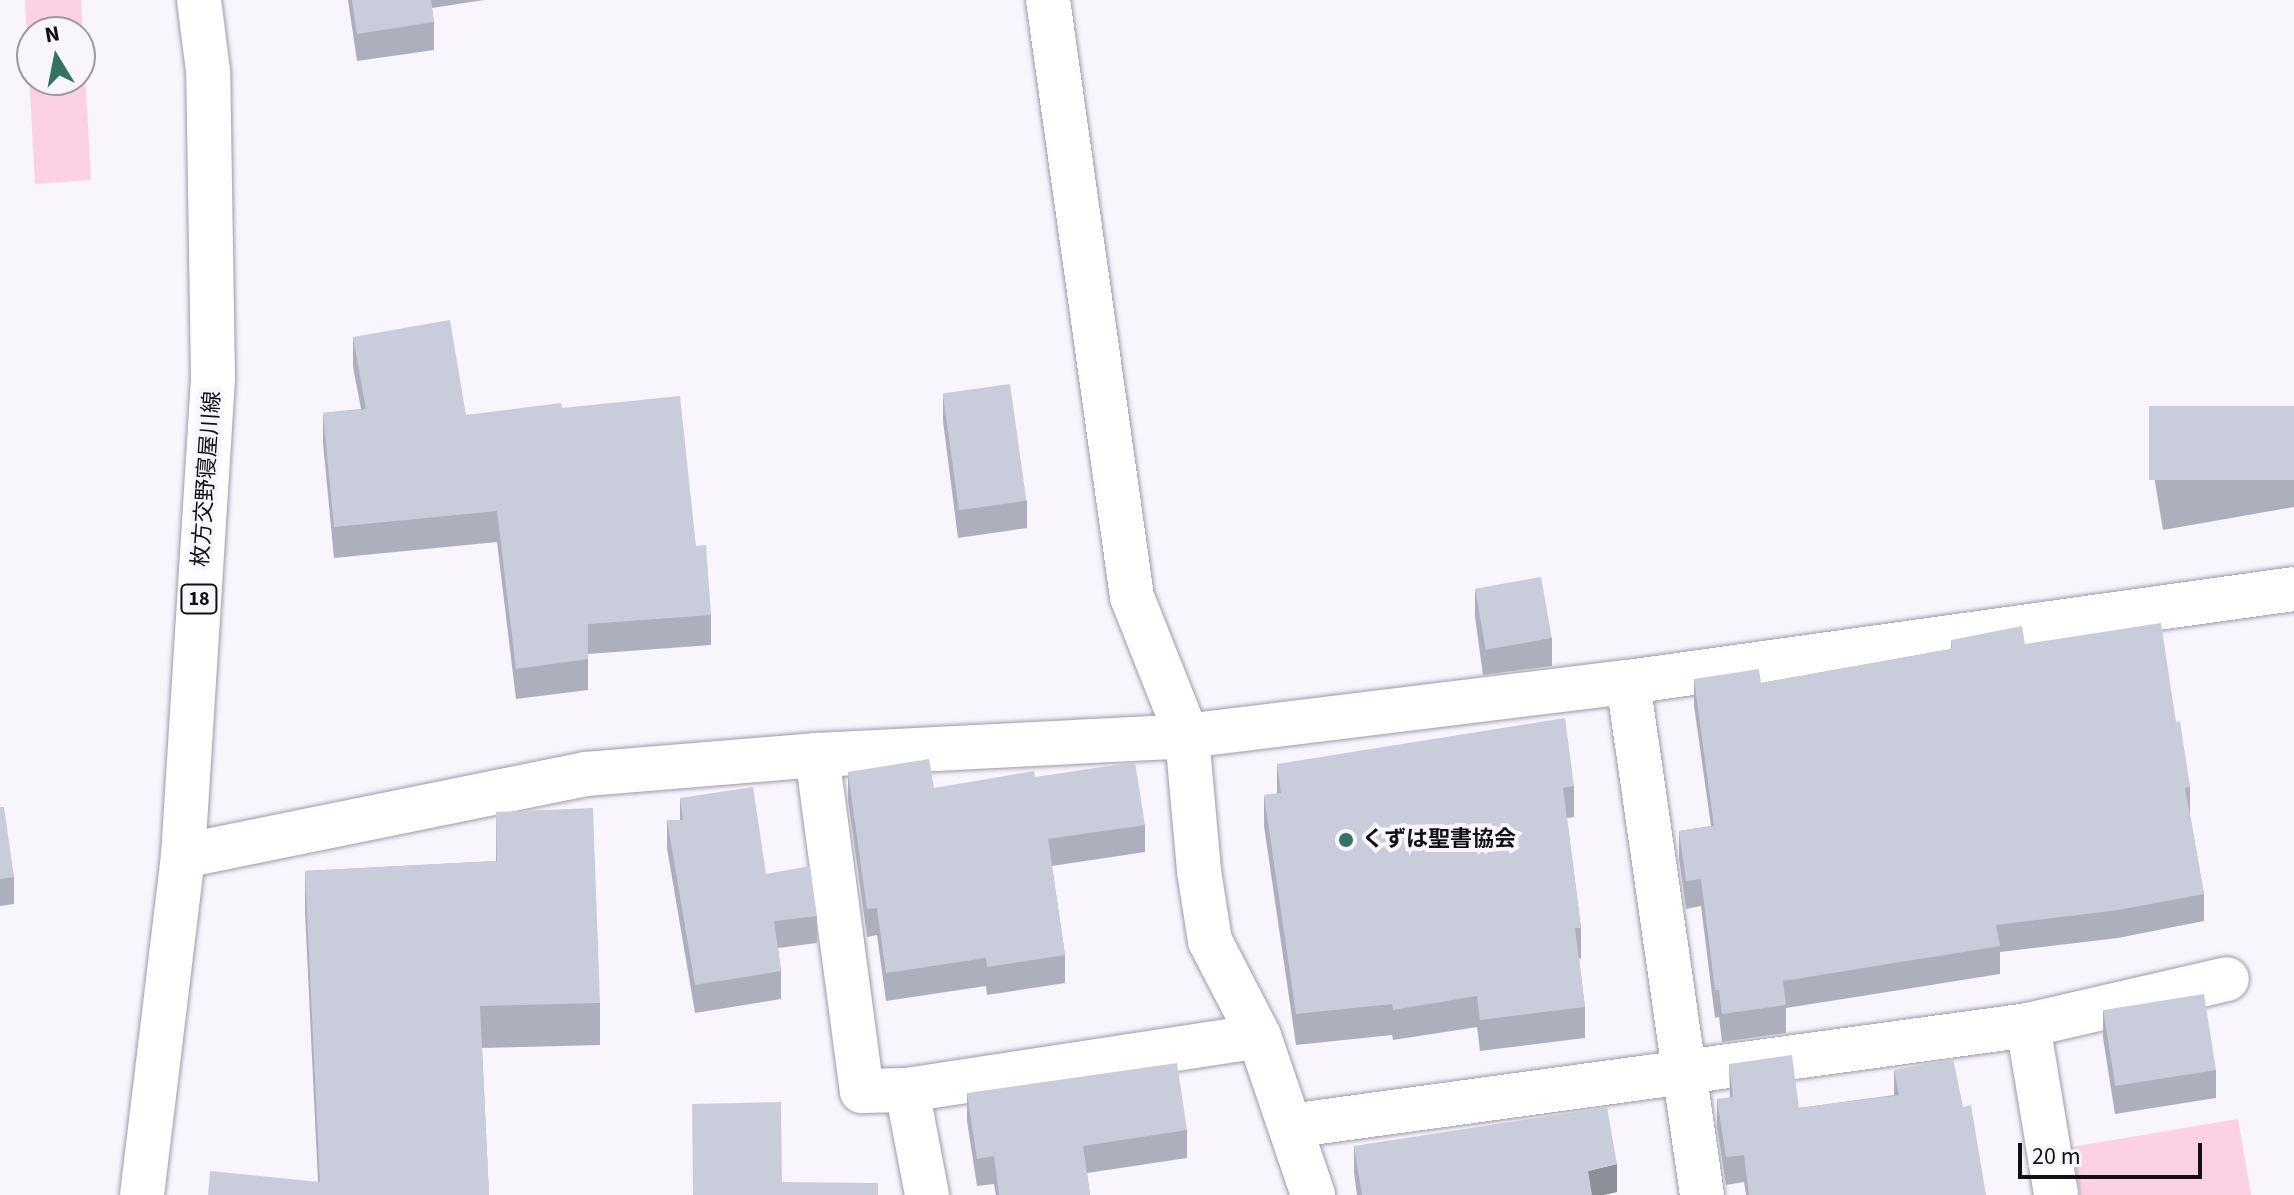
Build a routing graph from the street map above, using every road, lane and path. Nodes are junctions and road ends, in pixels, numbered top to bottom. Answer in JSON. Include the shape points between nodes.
{"nodes":[{"id":1,"x":199,"y":0,"type":"edge"},
{"id":2,"x":1048,"y":0,"type":"edge"},
{"id":3,"x":2294,"y":589,"type":"edge"},
{"id":4,"x":1628,"y":682,"type":"junction"},
{"id":5,"x":1187,"y":736,"type":"junction"},
{"id":6,"x":817,"y":755,"type":"junction"},
{"id":7,"x":183,"y":856,"type":"junction"},
{"id":8,"x":2227,"y":979,"type":"dead end"},
{"id":9,"x":2028,"y":1025,"type":"junction"},
{"id":10,"x":1259,"y":1036,"type":"junction"},
{"id":11,"x":1685,"y":1072,"type":"junction"},
{"id":12,"x":907,"y":1090,"type":"junction"},
{"id":13,"x":1290,"y":1126,"type":"junction"},
{"id":14,"x":142,"y":1195,"type":"edge"},
{"id":15,"x":927,"y":1195,"type":"edge"},
{"id":16,"x":1313,"y":1195,"type":"edge"},
{"id":17,"x":1702,"y":1195,"type":"edge"},
{"id":18,"x":2056,"y":1195,"type":"edge"}],
"edges":[{"from":1,"to":7,"type":"street","name":"枚方交野寝屋川線","number":"18","via":[[208,71],[213,377]]},
{"from":2,"to":5,"type":"street","via":[[1132,597]]},
{"from":3,"to":4,"type":"street"},
{"from":4,"to":5,"type":"street"},
{"from":4,"to":11,"type":"street"},
{"from":5,"to":6,"type":"street"},
{"from":5,"to":10,"type":"street","via":[[1210,941]]},
{"from":6,"to":7,"type":"street","via":[[586,774]]},
{"from":6,"to":12,"type":"street","via":[[862,1091]]},
{"from":7,"to":14,"type":"street","name":"枚方交野寝屋川線","number":"18"},
{"from":8,"to":9,"type":"street"},
{"from":9,"to":11,"type":"street"},
{"from":9,"to":18,"type":"street"},
{"from":10,"to":12,"type":"street"},
{"from":10,"to":13,"type":"street"},
{"from":11,"to":13,"type":"street"},
{"from":11,"to":17,"type":"street"},
{"from":12,"to":15,"type":"street"},
{"from":13,"to":16,"type":"street"}]}
